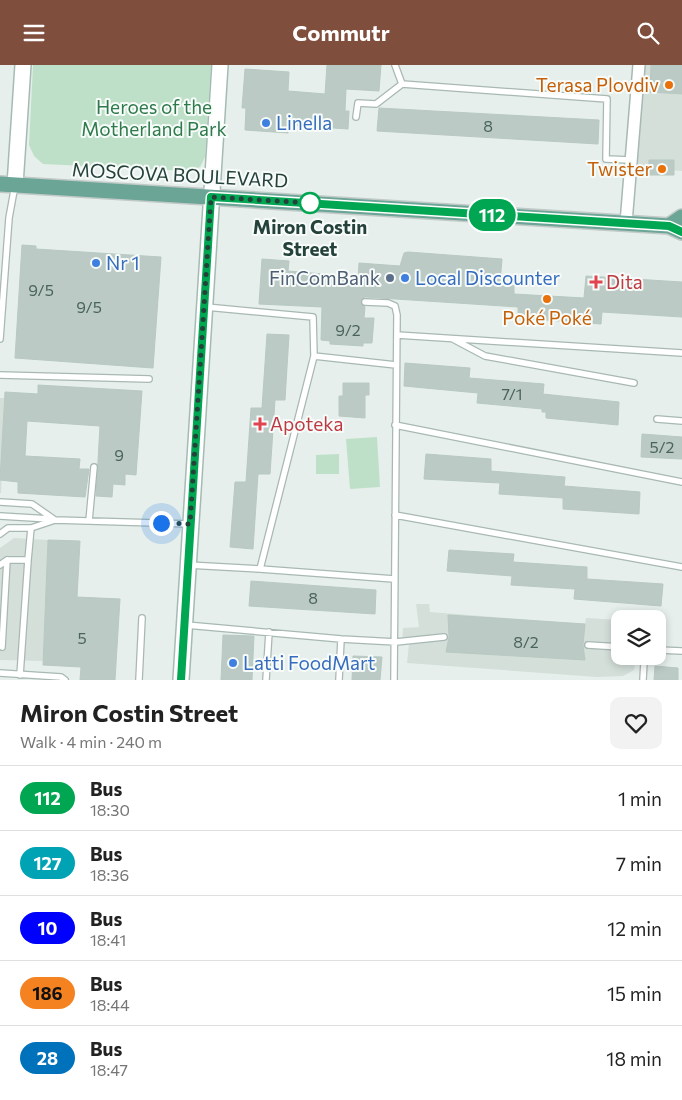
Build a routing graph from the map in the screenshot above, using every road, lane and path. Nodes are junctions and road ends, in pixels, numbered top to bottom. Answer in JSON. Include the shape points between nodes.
{"nodes":[{"id":1,"x":23,"y":65,"type":"edge"},
{"id":2,"x":220,"y":65,"type":"edge"},
{"id":3,"x":395,"y":65,"type":"edge"},
{"id":4,"x":639,"y":65,"type":"edge"},
{"id":5,"x":402,"y":84,"type":"junction"},
{"id":6,"x":356,"y":117,"type":"dead end"},
{"id":7,"x":631,"y":160,"type":"junction"},
{"id":8,"x":7,"y":185,"type":"edge"},
{"id":9,"x":211,"y":197,"type":"junction"},
{"id":10,"x":682,"y":217,"type":"edge"},
{"id":11,"x":626,"y":223,"type":"junction"},
{"id":12,"x":675,"y":229,"type":"edge"},
{"id":13,"x":365,"y":302,"type":"dead end"},
{"id":14,"x":204,"y":307,"type":"junction"},
{"id":15,"x":398,"y":335,"type":"junction"},
{"id":16,"x":452,"y":338,"type":"junction"},
{"id":17,"x":0,"y":339,"type":"edge"},
{"id":18,"x":682,"y":353,"type":"edge"},
{"id":19,"x":314,"y":356,"type":"junction"},
{"id":20,"x":396,"y":365,"type":"junction"},
{"id":21,"x":0,"y":375,"type":"edge"},
{"id":22,"x":149,"y":379,"type":"dead end"},
{"id":23,"x":634,"y":383,"type":"dead end"},
{"id":24,"x":657,"y":419,"type":"dead end"},
{"id":25,"x":682,"y":421,"type":"edge"},
{"id":26,"x":395,"y":425,"type":"junction"},
{"id":27,"x":94,"y":467,"type":"dead end"},
{"id":28,"x":682,"y":482,"type":"edge"},
{"id":29,"x":0,"y":502,"type":"edge"},
{"id":30,"x":395,"y":515,"type":"junction"},
{"id":31,"x":0,"y":516,"type":"edge"},
{"id":32,"x":55,"y":520,"type":"junction"},
{"id":33,"x":89,"y":521,"type":"junction"},
{"id":34,"x":190,"y":524,"type":"junction"},
{"id":35,"x":31,"y":528,"type":"junction"},
{"id":36,"x":0,"y":534,"type":"edge"},
{"id":37,"x":7,"y":560,"type":"junction"},
{"id":38,"x":28,"y":560,"type":"junction"},
{"id":39,"x":0,"y":565,"type":"edge"},
{"id":40,"x":188,"y":565,"type":"junction"},
{"id":41,"x":682,"y":567,"type":"edge"},
{"id":42,"x":260,"y":569,"type":"junction"},
{"id":43,"x":394,"y":579,"type":"junction"},
{"id":44,"x":142,"y":618,"type":"dead end"},
{"id":45,"x":184,"y":625,"type":"junction"},
{"id":46,"x":269,"y":632,"type":"junction"},
{"id":47,"x":444,"y":637,"type":"dead end"},
{"id":48,"x":341,"y":639,"type":"junction"},
{"id":49,"x":396,"y":642,"type":"junction"},
{"id":50,"x":588,"y":645,"type":"dead end"},
{"id":51,"x":611,"y":646,"type":"edge"},
{"id":52,"x":2,"y":647,"type":"dead end"},
{"id":53,"x":666,"y":650,"type":"edge"},
{"id":54,"x":682,"y":651,"type":"edge"},
{"id":55,"x":644,"y":665,"type":"edge"},
{"id":56,"x":0,"y":673,"type":"edge"},
{"id":57,"x":20,"y":675,"type":"junction"},
{"id":58,"x":66,"y":680,"type":"edge"},
{"id":59,"x":139,"y":680,"type":"edge"},
{"id":60,"x":181,"y":680,"type":"edge"},
{"id":61,"x":266,"y":680,"type":"edge"},
{"id":62,"x":339,"y":680,"type":"edge"},
{"id":63,"x":394,"y":680,"type":"edge"},
{"id":64,"x":643,"y":680,"type":"edge"}],
"edges":[{"from":1,"to":8,"type":"street"},
{"from":2,"to":9,"type":"street"},
{"from":3,"to":5,"type":"lane"},
{"from":4,"to":7,"type":"street"},
{"from":5,"to":6,"type":"lane","via":[[376,104],[358,103]]},
{"from":5,"to":7,"type":"lane","via":[[607,99],[606,159]]},
{"from":7,"to":11,"type":"street"},
{"from":8,"to":9,"type":"main road","name":"MOSCOVA BOULEVARD"},
{"from":8,"to":17,"type":"lane","via":[[9,218]]},
{"from":9,"to":11,"type":"main road","name":"MOSCOVA BOULEVARD"},
{"from":9,"to":14,"type":"street"},
{"from":10,"to":12,"type":"main road","name":"MOSCOVA BOULEVARD"},
{"from":11,"to":12,"type":"main road","name":"MOSCOVA BOULEVARD"},
{"from":13,"to":15,"type":"lane","via":[[395,306]]},
{"from":14,"to":19,"type":"lane","via":[[313,317]]},
{"from":14,"to":34,"type":"street"},
{"from":15,"to":16,"type":"lane"},
{"from":15,"to":20,"type":"lane"},
{"from":16,"to":18,"type":"lane"},
{"from":16,"to":23,"type":"lane","via":[[485,357]]},
{"from":19,"to":20,"type":"lane"},
{"from":19,"to":42,"type":"lane"},
{"from":20,"to":26,"type":"lane"},
{"from":21,"to":22,"type":"lane"},
{"from":24,"to":25,"type":"lane"},
{"from":26,"to":28,"type":"lane"},
{"from":26,"to":30,"type":"lane"},
{"from":27,"to":33,"type":"lane"},
{"from":29,"to":32,"type":"lane","via":[[32,504]]},
{"from":30,"to":41,"type":"lane"},
{"from":30,"to":43,"type":"lane"},
{"from":31,"to":32,"type":"lane"},
{"from":32,"to":33,"type":"lane"},
{"from":32,"to":35,"type":"lane"},
{"from":33,"to":34,"type":"lane"},
{"from":34,"to":40,"type":"street"},
{"from":35,"to":36,"type":"lane","via":[[8,528]]},
{"from":35,"to":38,"type":"lane"},
{"from":37,"to":38,"type":"lane"},
{"from":37,"to":39,"type":"lane"},
{"from":37,"to":52,"type":"lane"},
{"from":38,"to":57,"type":"lane"},
{"from":40,"to":42,"type":"lane"},
{"from":40,"to":45,"type":"street"},
{"from":42,"to":43,"type":"lane"},
{"from":43,"to":49,"type":"lane"},
{"from":44,"to":59,"type":"lane"},
{"from":45,"to":46,"type":"lane"},
{"from":45,"to":60,"type":"street"},
{"from":46,"to":48,"type":"lane"},
{"from":46,"to":61,"type":"lane"},
{"from":47,"to":49,"type":"lane"},
{"from":48,"to":49,"type":"lane"},
{"from":48,"to":62,"type":"lane"},
{"from":49,"to":63,"type":"lane"},
{"from":50,"to":51,"type":"lane"},
{"from":53,"to":54,"type":"lane"},
{"from":55,"to":64,"type":"lane"},
{"from":56,"to":57,"type":"lane"},
{"from":57,"to":58,"type":"lane"}]}
